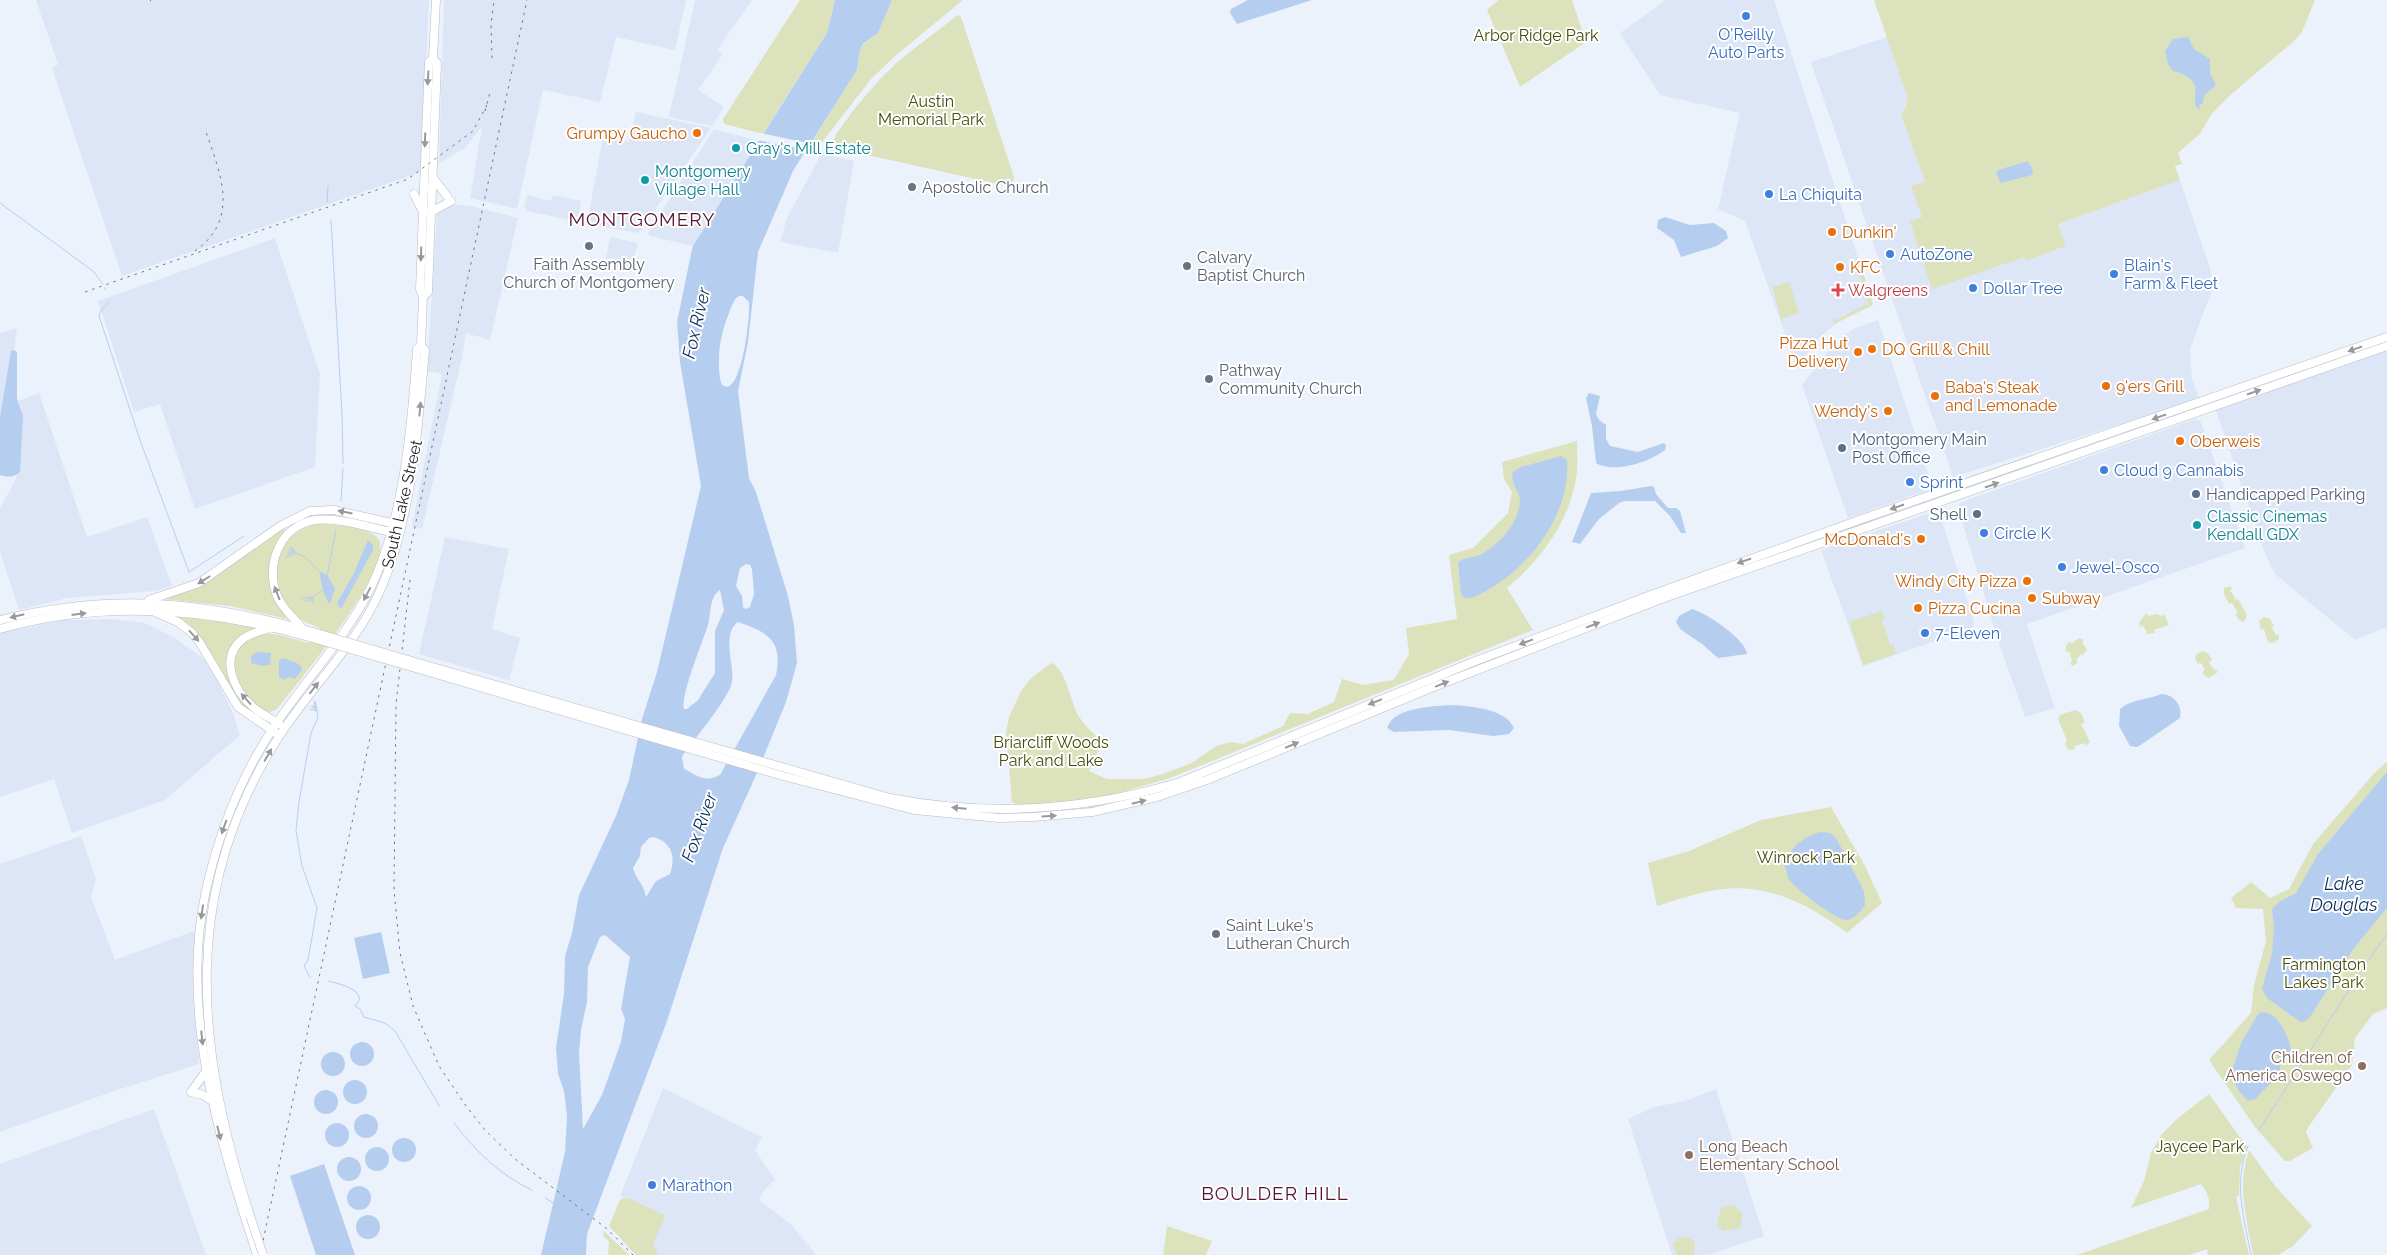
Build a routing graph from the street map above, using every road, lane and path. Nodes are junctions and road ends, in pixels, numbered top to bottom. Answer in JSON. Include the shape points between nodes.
{"nodes":[{"id":1,"x":436,"y":0,"type":"edge"},
{"id":2,"x":433,"y":59,"type":"junction"},
{"id":3,"x":433,"y":178,"type":"junction"},
{"id":4,"x":424,"y":180,"type":"junction"},
{"id":5,"x":427,"y":211,"type":"junction"},
{"id":6,"x":2387,"y":337,"type":"edge"},
{"id":7,"x":2387,"y":346,"type":"edge"},
{"id":8,"x":395,"y":528,"type":"junction"},
{"id":9,"x":140,"y":602,"type":"junction"},
{"id":10,"x":154,"y":611,"type":"junction"},
{"id":11,"x":0,"y":620,"type":"edge"},
{"id":12,"x":272,"y":627,"type":"junction"},
{"id":13,"x":302,"y":628,"type":"junction"},
{"id":14,"x":0,"y":629,"type":"edge"},
{"id":15,"x":311,"y":634,"type":"junction"},
{"id":16,"x":277,"y":722,"type":"junction"},
{"id":17,"x":285,"y":728,"type":"junction"},
{"id":18,"x":272,"y":731,"type":"junction"},
{"id":19,"x":280,"y":735,"type":"junction"},
{"id":20,"x":783,"y":772,"type":"junction"},
{"id":21,"x":206,"y":1070,"type":"junction"},
{"id":22,"x":212,"y":1101,"type":"junction"},
{"id":23,"x":258,"y":1255,"type":"edge"},
{"id":24,"x":263,"y":1255,"type":"edge"}],
"edges":[{"from":1,"to":2,"type":"main road","name":"South Lake Street"},
{"from":2,"to":3,"type":"main road","name":"South Lake Street","via":[[437,63]]},
{"from":2,"to":4,"type":"main road","name":"South Lake Street","one_way":true,"via":[[429,62]]},
{"from":3,"to":5,"type":"main road","name":"South Lake Street"},
{"from":3,"to":5,"type":"main road","via":[[449,198]]},
{"from":4,"to":5,"type":"main road","name":"South Lake Street"},
{"from":4,"to":5,"type":"main road","via":[[414,192]]},
{"from":5,"to":8,"type":"main road","name":"South Lake Street","via":[[428,292],[423,298],[421,346],[417,349],[409,440]]},
{"from":6,"to":20,"type":"main road","one_way":true,"via":[[1862,518],[1643,598],[1465,666],[1201,774],[1149,791],[1058,808],[969,809],[890,798]]},
{"from":20,"to":7,"type":"main road","one_way":true,"via":[[882,803],[971,816],[1057,816],[1092,812],[1157,797],[1208,780],[1436,686],[1656,601]]},
{"from":8,"to":9,"type":"main road","one_way":true,"via":[[334,510],[310,511],[280,526],[198,583]]},
{"from":13,"to":8,"type":"main road","one_way":true,"via":[[282,606],[273,584],[274,557],[289,532],[304,523],[324,520]]},
{"from":8,"to":16,"type":"main road","name":"South Lake Street","one_way":true,"via":[[378,572],[356,614]]},
{"from":17,"to":8,"type":"main road","name":"South Lake Street","one_way":true,"via":[[365,620],[384,582]]},
{"from":9,"to":11,"type":"main road","one_way":true,"via":[[80,606]]},
{"from":9,"to":13,"type":"main road","via":[[226,610]]},
{"from":10,"to":12,"type":"main road","via":[[222,617]]},
{"from":14,"to":10,"type":"main road","one_way":true,"via":[[52,617]]},
{"from":10,"to":18,"type":"main road","one_way":true,"via":[[178,622],[192,633],[234,702],[248,716]]},
{"from":12,"to":15,"type":"main road"},
{"from":16,"to":12,"type":"main road","one_way":true,"via":[[244,699],[233,681],[230,664],[240,641]]},
{"from":13,"to":15,"type":"main road"},
{"from":15,"to":20,"type":"main road","bridge":true},
{"from":16,"to":17,"type":"main road"},
{"from":16,"to":18,"type":"main road","name":"South Lake Street"},
{"from":17,"to":19,"type":"main road","name":"South Lake Street"},
{"from":18,"to":19,"type":"main road"},
{"from":18,"to":21,"type":"main road","name":"South Lake Street","one_way":true,"via":[[247,774],[222,835],[202,913],[199,984]]},
{"from":24,"to":19,"type":"main road","name":"South Lake Street","one_way":true,"bridge":true,"via":[[227,1132],[213,1063],[206,963],[217,876],[239,814]]},
{"from":21,"to":22,"type":"main road","name":"South Lake Street"},
{"from":21,"to":22,"type":"main road","via":[[191,1092]]},
{"from":22,"to":23,"type":"main road","name":"South Lake Street","one_way":true,"via":[[224,1150]]}]}
